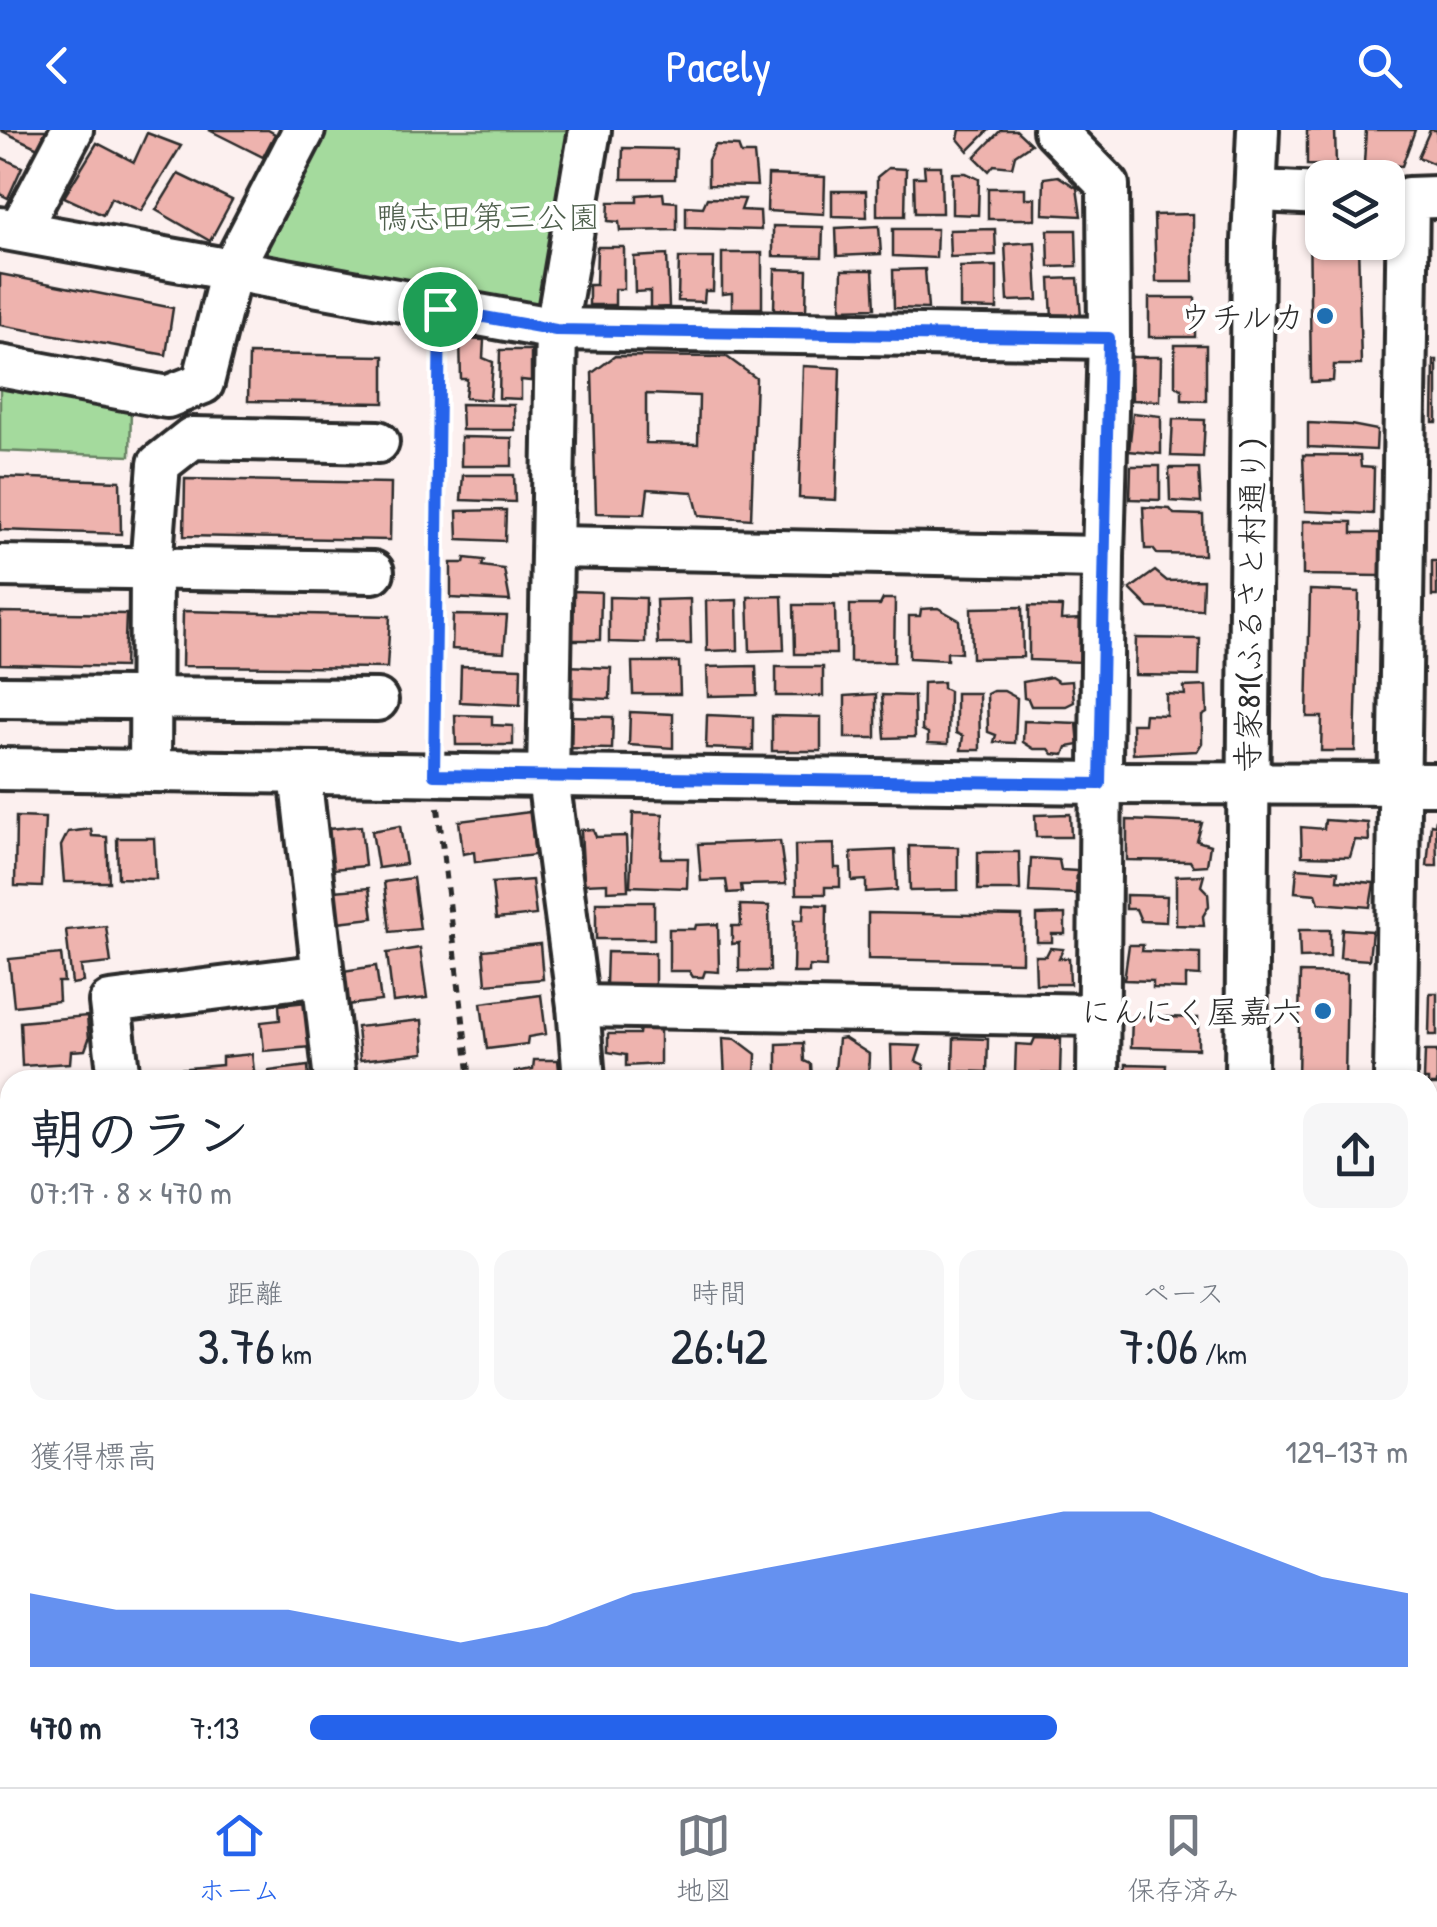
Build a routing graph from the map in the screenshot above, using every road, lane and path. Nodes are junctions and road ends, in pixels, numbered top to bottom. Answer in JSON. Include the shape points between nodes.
{"nodes":[{"id":1,"x":72,"y":130,"type":"edge"},
{"id":2,"x":304,"y":130,"type":"edge"},
{"id":3,"x":590,"y":130,"type":"edge"},
{"id":4,"x":1054,"y":130,"type":"edge"},
{"id":5,"x":1258,"y":130,"type":"edge"},
{"id":6,"x":1256,"y":192,"type":"junction"},
{"id":7,"x":1305,"y":193,"type":"edge"},
{"id":8,"x":1411,"y":197,"type":"edge"},
{"id":9,"x":10,"y":229,"type":"edge"},
{"id":10,"x":230,"y":271,"type":"junction"},
{"id":11,"x":440,"y":309,"type":"junction"},
{"id":12,"x":556,"y":330,"type":"junction"},
{"id":13,"x":1109,"y":338,"type":"junction"},
{"id":14,"x":0,"y":366,"type":"edge"},
{"id":15,"x":378,"y":442,"type":"dead end"},
{"id":16,"x":1422,"y":456,"type":"edge"},
{"id":17,"x":553,"y":547,"type":"junction"},
{"id":18,"x":1103,"y":557,"type":"junction"},
{"id":19,"x":0,"y":566,"type":"edge"},
{"id":20,"x":151,"y":568,"type":"junction"},
{"id":21,"x":373,"y":572,"type":"dead end"},
{"id":22,"x":0,"y":697,"type":"edge"},
{"id":23,"x":150,"y":699,"type":"junction"},
{"id":24,"x":378,"y":700,"type":"dead end"},
{"id":25,"x":0,"y":769,"type":"edge"},
{"id":26,"x":150,"y":771,"type":"junction"},
{"id":27,"x":300,"y":774,"type":"junction"},
{"id":28,"x":434,"y":775,"type":"junction"},
{"id":29,"x":548,"y":778,"type":"junction"},
{"id":30,"x":1249,"y":782,"type":"junction"},
{"id":31,"x":1397,"y":783,"type":"junction"},
{"id":32,"x":1100,"y":784,"type":"junction"},
{"id":33,"x":1437,"y":784,"type":"edge"},
{"id":34,"x":323,"y":975,"type":"junction"},
{"id":35,"x":578,"y":1006,"type":"junction"},
{"id":36,"x":1098,"y":1016,"type":"junction"},
{"id":37,"x":118,"y":1070,"type":"edge"},
{"id":38,"x":334,"y":1070,"type":"edge"},
{"id":39,"x":469,"y":1070,"type":"edge"},
{"id":40,"x":583,"y":1070,"type":"edge"},
{"id":41,"x":1098,"y":1070,"type":"edge"},
{"id":42,"x":1246,"y":1070,"type":"edge"},
{"id":43,"x":1395,"y":1070,"type":"edge"}],
"edges":[{"from":1,"to":9,"type":"street"},
{"from":2,"to":10,"type":"street"},
{"from":3,"to":12,"type":"street"},
{"from":4,"to":13,"type":"street","via":[[1108,186]]},
{"from":5,"to":6,"type":"street","name":"寺家81(ふるさと村通り)"},
{"from":6,"to":7,"type":"street"},
{"from":6,"to":30,"type":"street","name":"寺家81(ふるさと村通り)"},
{"from":8,"to":16,"type":"street"},
{"from":9,"to":10,"type":"street"},
{"from":10,"to":11,"type":"street"},
{"from":10,"to":14,"type":"street","via":[[203,383],[168,398]]},
{"from":11,"to":12,"type":"street"},
{"from":11,"to":28,"type":"path"},
{"from":12,"to":13,"type":"street"},
{"from":12,"to":17,"type":"street"},
{"from":13,"to":18,"type":"street"},
{"from":15,"to":20,"type":"street","via":[[192,438],[158,464]]},
{"from":16,"to":31,"type":"street"},
{"from":17,"to":18,"type":"street"},
{"from":17,"to":29,"type":"street"},
{"from":18,"to":32,"type":"street"},
{"from":19,"to":20,"type":"street"},
{"from":20,"to":21,"type":"street"},
{"from":20,"to":23,"type":"street"},
{"from":22,"to":23,"type":"street"},
{"from":23,"to":24,"type":"street"},
{"from":23,"to":26,"type":"street"},
{"from":25,"to":26,"type":"street"},
{"from":26,"to":27,"type":"street"},
{"from":27,"to":28,"type":"street"},
{"from":27,"to":34,"type":"street"},
{"from":28,"to":29,"type":"street"},
{"from":28,"to":39,"type":"path"},
{"from":29,"to":32,"type":"street"},
{"from":29,"to":35,"type":"street"},
{"from":30,"to":31,"type":"street"},
{"from":30,"to":32,"type":"street"},
{"from":30,"to":42,"type":"street","name":"寺家81(ふるさと村通り)"},
{"from":31,"to":33,"type":"street"},
{"from":31,"to":43,"type":"street"},
{"from":32,"to":36,"type":"street"},
{"from":34,"to":37,"type":"street","via":[[110,1002]]},
{"from":34,"to":38,"type":"street"},
{"from":35,"to":36,"type":"street"},
{"from":35,"to":40,"type":"street"},
{"from":36,"to":41,"type":"street"}]}
